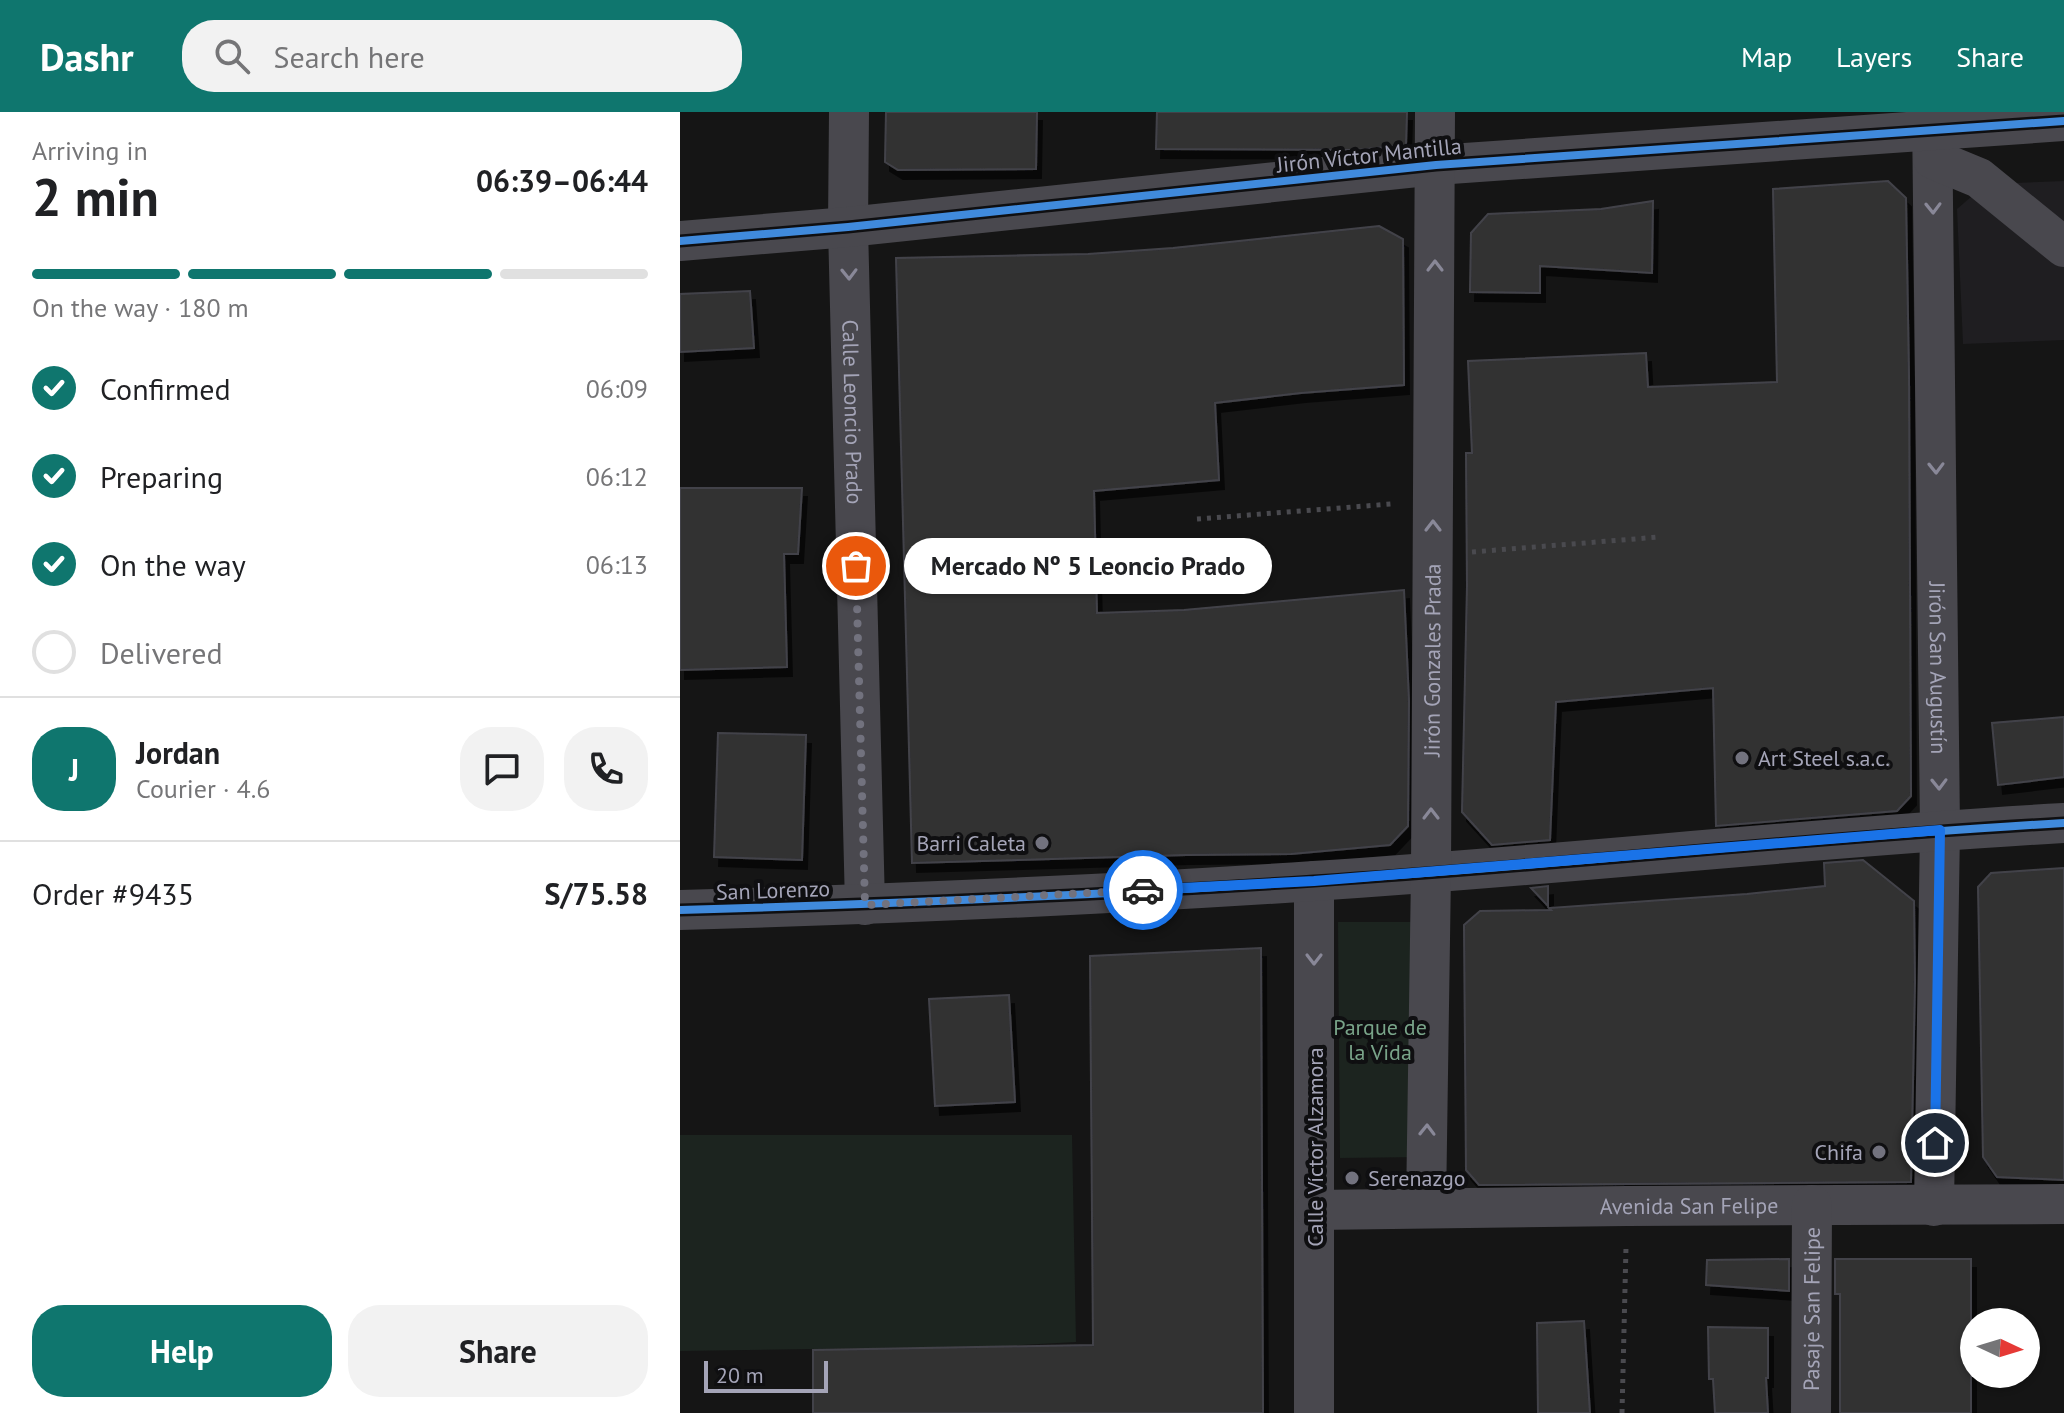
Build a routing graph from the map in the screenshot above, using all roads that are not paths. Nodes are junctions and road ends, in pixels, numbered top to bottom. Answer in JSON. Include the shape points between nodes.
{"nodes":[{"id":1,"x":849,"y":112,"type":"edge"},
{"id":2,"x":1435,"y":112,"type":"edge"},
{"id":3,"x":2064,"y":121,"type":"edge"},
{"id":4,"x":1932,"y":134,"type":"edge"},
{"id":5,"x":1436,"y":165,"type":"junction"},
{"id":6,"x":848,"y":227,"type":"junction"},
{"id":7,"x":680,"y":241,"type":"edge"},
{"id":8,"x":2064,"y":247,"type":"edge"},
{"id":9,"x":2064,"y":823,"type":"edge"},
{"id":10,"x":1940,"y":830,"type":"junction"},
{"id":11,"x":1431,"y":872,"type":"junction"},
{"id":12,"x":1314,"y":881,"type":"junction"},
{"id":13,"x":865,"y":905,"type":"junction"},
{"id":14,"x":680,"y":910,"type":"edge"},
{"id":15,"x":2064,"y":1204,"type":"edge"},
{"id":16,"x":1812,"y":1205,"type":"junction"},
{"id":17,"x":1934,"y":1206,"type":"junction"},
{"id":18,"x":1426,"y":1208,"type":"junction"},
{"id":19,"x":1315,"y":1210,"type":"junction"},
{"id":20,"x":1314,"y":1413,"type":"edge"},
{"id":21,"x":1811,"y":1413,"type":"edge"}],
"edges":[{"from":1,"to":6,"type":"street","name":"Calle Leoncio Prado"},
{"from":2,"to":5,"type":"street","name":"Jirón Gonzales Prada"},
{"from":3,"to":4,"type":"street","name":"Jirón Víctor Mantilla"},
{"from":4,"to":5,"type":"street","name":"Jirón Víctor Mantilla"},
{"from":4,"to":8,"type":"street"},
{"from":4,"to":10,"type":"street","name":"Jirón San Augustín","one_way":true},
{"from":5,"to":6,"type":"street","name":"Jirón Víctor Mantilla"},
{"from":11,"to":5,"type":"street","name":"Jirón Gonzales Prada","one_way":true},
{"from":6,"to":7,"type":"street","name":"Jirón Víctor Mantilla"},
{"from":6,"to":13,"type":"street","name":"Calle Leoncio Prado","one_way":true},
{"from":9,"to":10,"type":"street","name":"San Lorenzo"},
{"from":10,"to":11,"type":"street","name":"San Lorenzo"},
{"from":10,"to":17,"type":"street","name":"Jirón San Augustín"},
{"from":11,"to":12,"type":"street","name":"San Lorenzo"},
{"from":18,"to":11,"type":"street","name":"Jirón Gonzales Prada","one_way":true},
{"from":12,"to":13,"type":"street","name":"San Lorenzo"},
{"from":12,"to":19,"type":"street","name":"Calle Víctor Alzamora","one_way":true},
{"from":13,"to":14,"type":"street","name":"San Lorenzo"},
{"from":15,"to":17,"type":"street","name":"Avenida San Felipe"},
{"from":16,"to":17,"type":"street","name":"Avenida San Felipe"},
{"from":16,"to":18,"type":"street","name":"Avenida San Felipe"},
{"from":16,"to":21,"type":"street","name":"Pasaje San Felipe"},
{"from":18,"to":19,"type":"street","name":"Avenida San Felipe"},
{"from":19,"to":20,"type":"street","name":"Calle Víctor Alzamora"}]}
